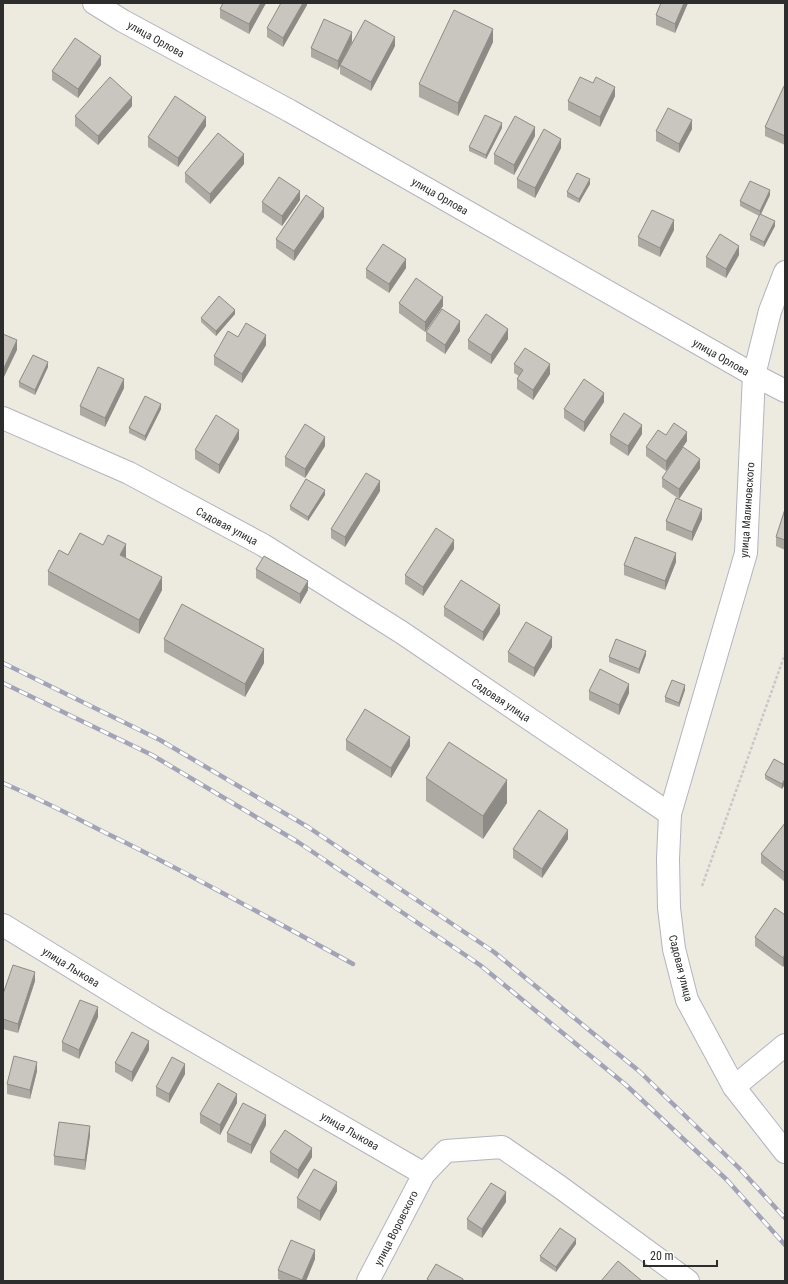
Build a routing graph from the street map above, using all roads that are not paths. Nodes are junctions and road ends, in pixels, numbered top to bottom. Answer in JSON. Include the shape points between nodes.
{"nodes":[{"id":1,"x":94,"y":3,"type":"edge"},
{"id":2,"x":785,"y":272,"type":"edge"},
{"id":3,"x":754,"y":376,"type":"junction"},
{"id":4,"x":785,"y":392,"type":"edge"},
{"id":5,"x":3,"y":418,"type":"edge"},
{"id":6,"x":670,"y":814,"type":"junction"},
{"id":7,"x":3,"y":925,"type":"edge"},
{"id":8,"x":785,"y":1045,"type":"edge"},
{"id":9,"x":734,"y":1087,"type":"junction"},
{"id":10,"x":785,"y":1152,"type":"edge"},
{"id":11,"x":424,"y":1174,"type":"junction"},
{"id":12,"x":368,"y":1281,"type":"edge"},
{"id":13,"x":688,"y":1281,"type":"edge"}],
"edges":[{"from":1,"to":3,"type":"street","name":"улица Орлова","via":[[290,111]]},
{"from":2,"to":3,"type":"street","name":"улица Малиновского","via":[[770,311]]},
{"from":3,"to":4,"type":"street","name":"улица Орлова"},
{"from":3,"to":6,"type":"street","name":"улица Малиновского","via":[[746,553]]},
{"from":5,"to":6,"type":"street","name":"Садовая улица","via":[[129,473],[263,546],[401,632]]},
{"from":6,"to":9,"type":"street","name":"Садовая улица","via":[[669,908],[674,949],[687,1000]]},
{"from":7,"to":11,"type":"street","name":"улица Лыкова","via":[[152,1017]]},
{"from":8,"to":9,"type":"street"},
{"from":9,"to":10,"type":"street","name":"Садовая улица"},
{"from":11,"to":12,"type":"street","name":"улица Воровского"},
{"from":11,"to":13,"type":"street","via":[[446,1151],[502,1147]]}]}
